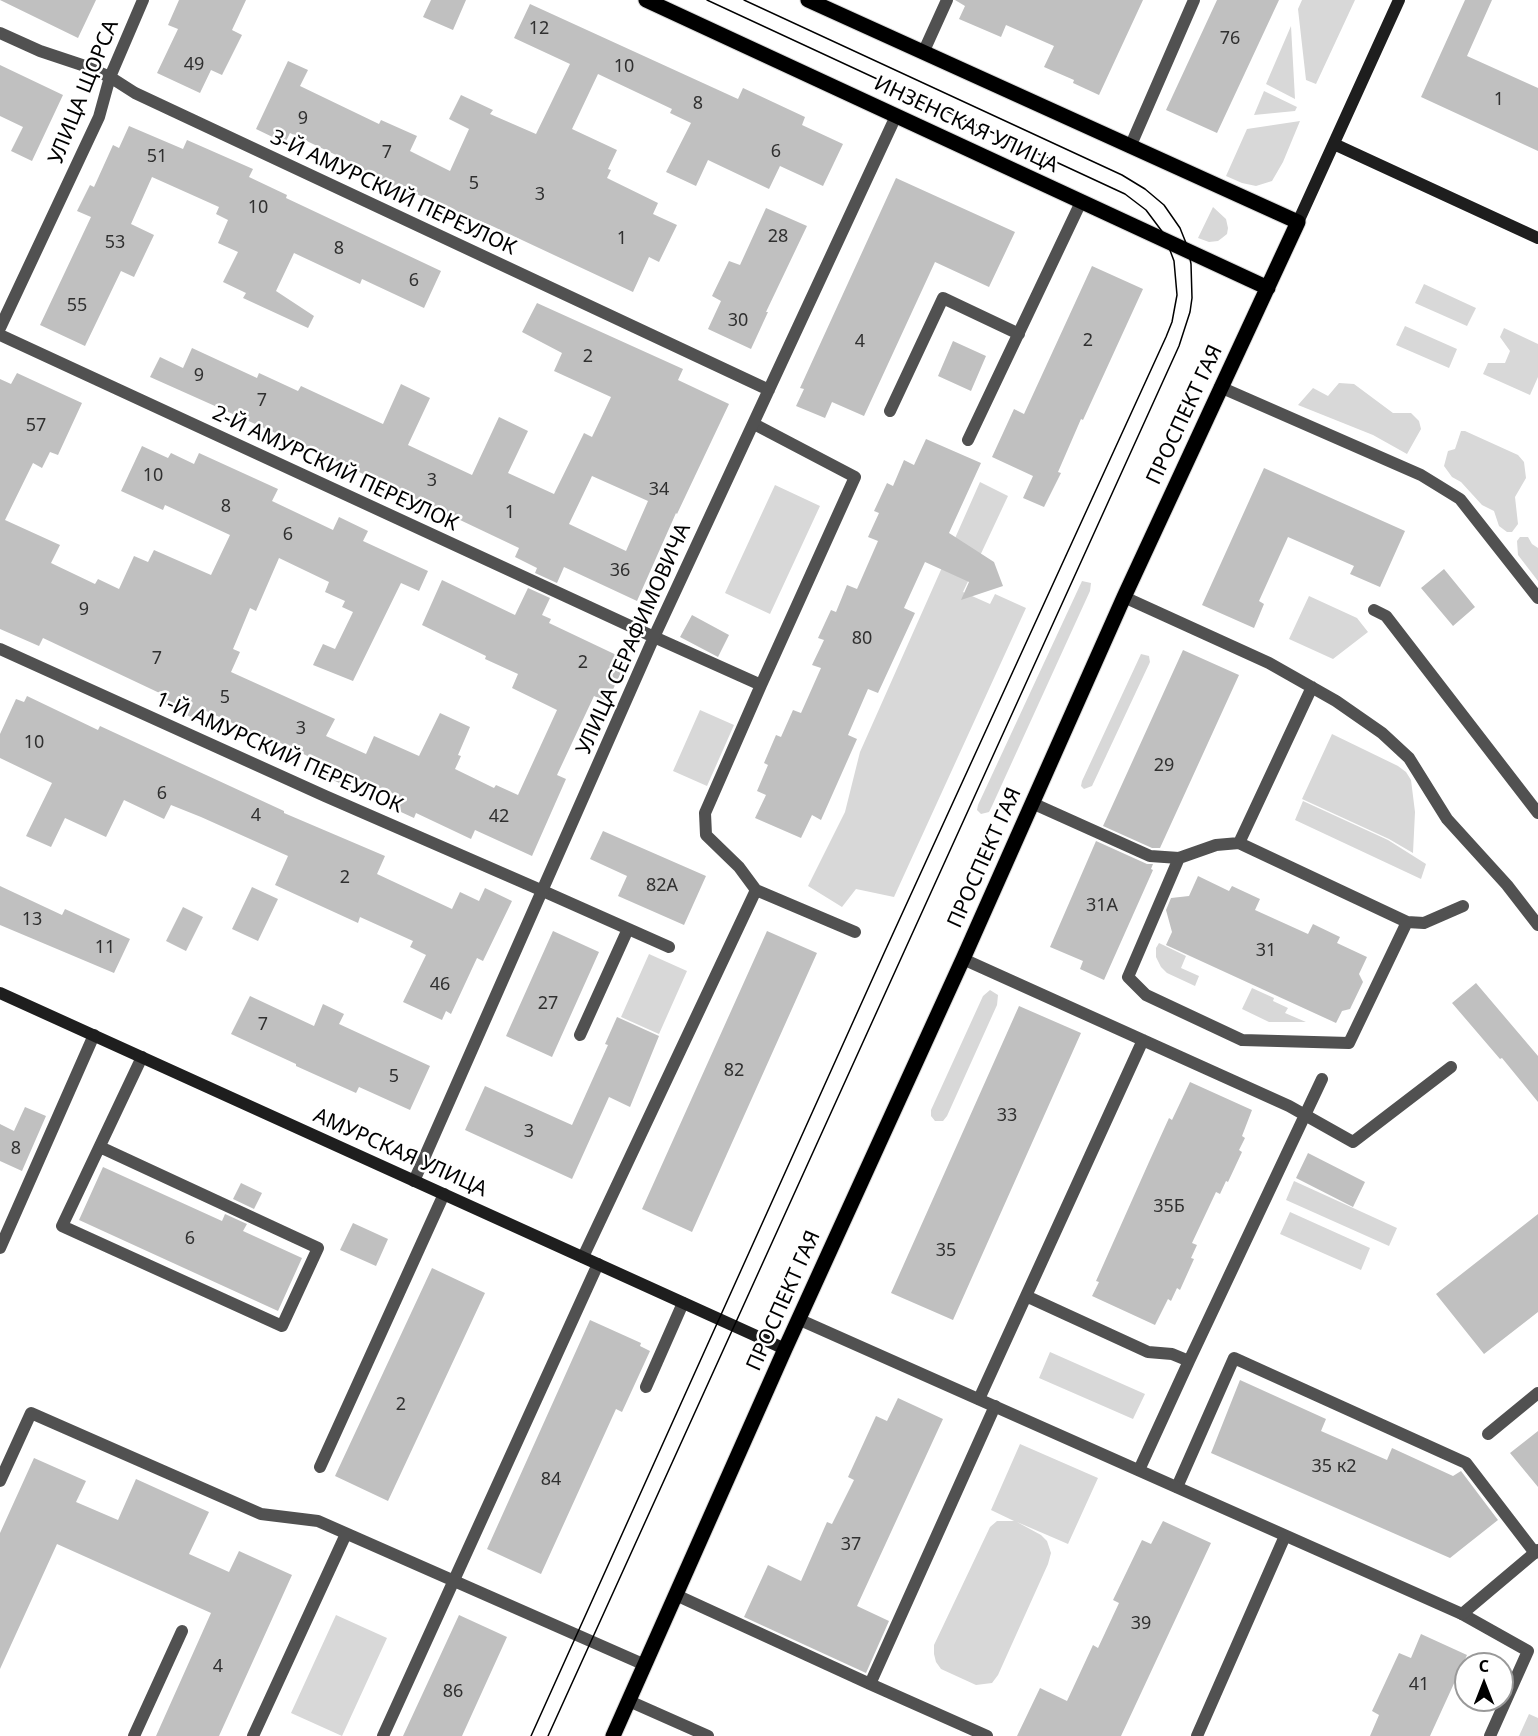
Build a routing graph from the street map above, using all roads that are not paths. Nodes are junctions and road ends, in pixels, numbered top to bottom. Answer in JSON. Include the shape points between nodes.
{"nodes":[{"id":1,"x":143,"y":0,"type":"edge"},
{"id":2,"x":646,"y":0,"type":"edge"},
{"id":3,"x":808,"y":0,"type":"edge"},
{"id":4,"x":947,"y":0,"type":"edge"},
{"id":5,"x":1194,"y":0,"type":"edge"},
{"id":6,"x":1399,"y":0,"type":"edge"},
{"id":7,"x":0,"y":33,"type":"edge"},
{"id":8,"x":923,"y":53,"type":"junction"},
{"id":9,"x":110,"y":77,"type":"junction"},
{"id":10,"x":896,"y":116,"type":"junction"},
{"id":11,"x":1334,"y":144,"type":"junction"},
{"id":12,"x":1130,"y":147,"type":"junction"},
{"id":13,"x":1081,"y":202,"type":"junction"},
{"id":14,"x":1298,"y":222,"type":"junction"},
{"id":15,"x":1538,"y":238,"type":"edge"},
{"id":16,"x":1268,"y":288,"type":"junction"},
{"id":17,"x":0,"y":328,"type":"edge"},
{"id":18,"x":1019,"y":334,"type":"junction"},
{"id":19,"x":0,"y":335,"type":"edge"},
{"id":20,"x":1220,"y":387,"type":"junction"},
{"id":21,"x":769,"y":390,"type":"junction"},
{"id":22,"x":890,"y":411,"type":"dead end"},
{"id":23,"x":754,"y":424,"type":"junction"},
{"id":24,"x":969,"y":440,"type":"dead end"},
{"id":25,"x":1124,"y":597,"type":"junction"},
{"id":26,"x":1538,"y":598,"type":"edge"},
{"id":27,"x":1374,"y":610,"type":"dead end"},
{"id":28,"x":654,"y":637,"type":"junction"},
{"id":29,"x":0,"y":650,"type":"edge"},
{"id":30,"x":761,"y":684,"type":"junction"},
{"id":31,"x":1312,"y":687,"type":"junction"},
{"id":32,"x":1032,"y":804,"type":"junction"},
{"id":33,"x":1538,"y":813,"type":"edge"},
{"id":34,"x":1239,"y":843,"type":"junction"},
{"id":35,"x":1179,"y":858,"type":"junction"},
{"id":36,"x":756,"y":890,"type":"junction"},
{"id":37,"x":543,"y":891,"type":"junction"},
{"id":38,"x":1463,"y":906,"type":"dead end"},
{"id":39,"x":1407,"y":922,"type":"junction"},
{"id":40,"x":1538,"y":925,"type":"edge"},
{"id":41,"x":628,"y":929,"type":"junction"},
{"id":42,"x":855,"y":932,"type":"dead end"},
{"id":43,"x":669,"y":947,"type":"dead end"},
{"id":44,"x":963,"y":959,"type":"junction"},
{"id":45,"x":0,"y":993,"type":"edge"},
{"id":46,"x":94,"y":1035,"type":"junction"},
{"id":47,"x":580,"y":1035,"type":"dead end"},
{"id":48,"x":1143,"y":1041,"type":"junction"},
{"id":49,"x":142,"y":1057,"type":"junction"},
{"id":50,"x":1451,"y":1067,"type":"dead end"},
{"id":51,"x":1322,"y":1079,"type":"dead end"},
{"id":52,"x":1305,"y":1115,"type":"junction"},
{"id":53,"x":100,"y":1147,"type":"junction"},
{"id":54,"x":414,"y":1181,"type":"junction"},
{"id":55,"x":444,"y":1194,"type":"junction"},
{"id":56,"x":0,"y":1248,"type":"edge"},
{"id":57,"x":583,"y":1257,"type":"junction"},
{"id":58,"x":598,"y":1264,"type":"junction"},
{"id":59,"x":1026,"y":1296,"type":"junction"},
{"id":60,"x":683,"y":1303,"type":"junction"},
{"id":61,"x":798,"y":1319,"type":"junction"},
{"id":62,"x":785,"y":1349,"type":"junction"},
{"id":63,"x":1189,"y":1361,"type":"junction"},
{"id":64,"x":646,"y":1387,"type":"dead end"},
{"id":65,"x":1538,"y":1393,"type":"edge"},
{"id":66,"x":979,"y":1399,"type":"junction"},
{"id":67,"x":995,"y":1406,"type":"junction"},
{"id":68,"x":1488,"y":1434,"type":"dead end"},
{"id":69,"x":320,"y":1467,"type":"dead end"},
{"id":70,"x":1139,"y":1470,"type":"junction"},
{"id":71,"x":0,"y":1481,"type":"edge"},
{"id":72,"x":1177,"y":1487,"type":"junction"},
{"id":73,"x":346,"y":1534,"type":"junction"},
{"id":74,"x":1285,"y":1536,"type":"junction"},
{"id":75,"x":1536,"y":1552,"type":"edge"},
{"id":76,"x":453,"y":1581,"type":"junction"},
{"id":77,"x":676,"y":1595,"type":"junction"},
{"id":78,"x":1462,"y":1614,"type":"junction"},
{"id":79,"x":182,"y":1631,"type":"dead end"},
{"id":80,"x":1533,"y":1654,"type":"edge"},
{"id":81,"x":645,"y":1665,"type":"junction"},
{"id":82,"x":870,"y":1684,"type":"junction"},
{"id":83,"x":629,"y":1701,"type":"junction"},
{"id":84,"x":134,"y":1736,"type":"edge"},
{"id":85,"x":253,"y":1736,"type":"edge"},
{"id":86,"x":383,"y":1736,"type":"edge"},
{"id":87,"x":613,"y":1736,"type":"edge"},
{"id":88,"x":708,"y":1736,"type":"edge"},
{"id":89,"x":987,"y":1736,"type":"edge"},
{"id":90,"x":1197,"y":1736,"type":"edge"},
{"id":91,"x":1490,"y":1736,"type":"edge"}],
"edges":[{"from":1,"to":9,"type":"street","name":"УЛИЦА ЩОРСА"},
{"from":2,"to":10,"type":"main road","name":"ИНЗЕНСКАЯ УЛИЦА"},
{"from":3,"to":8,"type":"main road"},
{"from":4,"to":8,"type":"street"},
{"from":5,"to":12,"type":"street"},
{"from":6,"to":11,"type":"street","name":"ПРОСПЕКТ ГАЯ"},
{"from":7,"to":9,"type":"street","name":"3-Й АМУРСКИЙ ПЕРЕУЛОК"},
{"from":8,"to":12,"type":"main road"},
{"from":9,"to":17,"type":"street","name":"УЛИЦА ЩОРСА","via":[[99,117]]},
{"from":9,"to":21,"type":"street","name":"3-Й АМУРСКИЙ ПЕРЕУЛОК","via":[[135,93]]},
{"from":10,"to":13,"type":"main road","name":"ИНЗЕНСКАЯ УЛИЦА"},
{"from":10,"to":21,"type":"street","name":"УЛИЦА СЕРАФИМОВИЧА"},
{"from":11,"to":14,"type":"street","name":"ПРОСПЕКТ ГАЯ"},
{"from":11,"to":15,"type":"street"},
{"from":12,"to":14,"type":"main road"},
{"from":13,"to":16,"type":"main road","name":"ИНЗЕНСКАЯ УЛИЦА"},
{"from":13,"to":18,"type":"street"},
{"from":14,"to":16,"type":"main road","name":"ПРОСПЕКТ ГАЯ"},
{"from":16,"to":20,"type":"main road","name":"ПРОСПЕКТ ГАЯ"},
{"from":18,"to":22,"type":"street","via":[[943,298]]},
{"from":18,"to":24,"type":"street"},
{"from":19,"to":28,"type":"street","name":"2-Й АМУРСКИЙ ПЕРЕУЛОК"},
{"from":20,"to":25,"type":"main road","name":"ПРОСПЕКТ ГАЯ"},
{"from":20,"to":26,"type":"street","via":[[1421,475],[1460,498]]},
{"from":21,"to":23,"type":"street","name":"УЛИЦА СЕРАФИМОВИЧА"},
{"from":23,"to":28,"type":"street","name":"УЛИЦА СЕРАФИМОВИЧА"},
{"from":23,"to":30,"type":"street","via":[[855,477]]},
{"from":25,"to":31,"type":"street","via":[[1269,663]]},
{"from":25,"to":32,"type":"main road","name":"ПРОСПЕКТ ГАЯ"},
{"from":27,"to":33,"type":"street","via":[[1386,616]]},
{"from":28,"to":30,"type":"street","name":"2-Й АМУРСКИЙ ПЕРЕУЛОК"},
{"from":28,"to":37,"type":"street","name":"УЛИЦА СЕРАФИМОВИЧА"},
{"from":29,"to":37,"type":"street","name":"1-Й АМУРСКИЙ ПЕРЕУЛОК"},
{"from":30,"to":36,"type":"street","via":[[705,813],[706,835]]},
{"from":31,"to":34,"type":"street"},
{"from":31,"to":40,"type":"street","via":[[1382,733],[1409,758],[1447,819]]},
{"from":32,"to":35,"type":"street","via":[[1150,856]]},
{"from":32,"to":44,"type":"main road","name":"ПРОСПЕКТ ГАЯ"},
{"from":34,"to":35,"type":"street","via":[[1216,845]]},
{"from":34,"to":39,"type":"street"},
{"from":35,"to":39,"type":"street","via":[[1128,977],[1146,995],[1242,1040],[1349,1043]]},
{"from":36,"to":42,"type":"street"},
{"from":36,"to":57,"type":"street"},
{"from":37,"to":41,"type":"street","name":"1-Й АМУРСКИЙ ПЕРЕУЛОК"},
{"from":37,"to":54,"type":"street","name":"УЛИЦА СЕРАФИМОВИЧА"},
{"from":38,"to":39,"type":"street","via":[[1424,923]]},
{"from":41,"to":43,"type":"street","name":"1-Й АМУРСКИЙ ПЕРЕУЛОК"},
{"from":41,"to":47,"type":"street"},
{"from":44,"to":48,"type":"street"},
{"from":44,"to":61,"type":"main road","name":"ПРОСПЕКТ ГАЯ"},
{"from":45,"to":46,"type":"street","name":"АМУРСКАЯ УЛИЦА"},
{"from":46,"to":49,"type":"street","name":"АМУРСКАЯ УЛИЦА"},
{"from":46,"to":56,"type":"street"},
{"from":48,"to":52,"type":"street"},
{"from":48,"to":59,"type":"street"},
{"from":49,"to":53,"type":"street"},
{"from":49,"to":54,"type":"street","name":"АМУРСКАЯ УЛИЦА"},
{"from":50,"to":52,"type":"street","via":[[1353,1142]]},
{"from":51,"to":52,"type":"street"},
{"from":52,"to":63,"type":"street"},
{"from":53,"to":53,"type":"street","via":[[62,1226],[282,1326],[318,1248]]},
{"from":54,"to":55,"type":"street","name":"АМУРСКАЯ УЛИЦА"},
{"from":55,"to":57,"type":"street","name":"АМУРСКАЯ УЛИЦА"},
{"from":55,"to":69,"type":"street"},
{"from":57,"to":58,"type":"street","name":"АМУРСКАЯ УЛИЦА"},
{"from":58,"to":60,"type":"street","name":"АМУРСКАЯ УЛИЦА"},
{"from":58,"to":76,"type":"street"},
{"from":59,"to":63,"type":"street","via":[[1148,1352],[1172,1354]]},
{"from":59,"to":66,"type":"street"},
{"from":60,"to":62,"type":"street","name":"АМУРСКАЯ УЛИЦА"},
{"from":60,"to":64,"type":"street"},
{"from":61,"to":62,"type":"main road","name":"ПРОСПЕКТ ГАЯ"},
{"from":61,"to":66,"type":"street"},
{"from":62,"to":77,"type":"main road","name":"ПРОСПЕКТ ГАЯ"},
{"from":63,"to":70,"type":"street"},
{"from":65,"to":68,"type":"street"},
{"from":66,"to":67,"type":"street"},
{"from":67,"to":70,"type":"street"},
{"from":67,"to":82,"type":"street"},
{"from":70,"to":72,"type":"street"},
{"from":71,"to":73,"type":"street","via":[[31,1413],[261,1514],[318,1521]]},
{"from":72,"to":74,"type":"street"},
{"from":72,"to":75,"type":"street","via":[[1234,1358],[1466,1463]]},
{"from":73,"to":76,"type":"street"},
{"from":73,"to":85,"type":"street"},
{"from":74,"to":78,"type":"street"},
{"from":74,"to":90,"type":"street"},
{"from":75,"to":78,"type":"street"},
{"from":76,"to":81,"type":"street"},
{"from":76,"to":86,"type":"street"},
{"from":77,"to":81,"type":"main road","name":"ПРОСПЕКТ ГАЯ"},
{"from":77,"to":82,"type":"street"},
{"from":78,"to":80,"type":"street"},
{"from":79,"to":84,"type":"street"},
{"from":80,"to":91,"type":"street"},
{"from":81,"to":83,"type":"main road","name":"ПРОСПЕКТ ГАЯ"},
{"from":82,"to":89,"type":"street"},
{"from":83,"to":87,"type":"main road","name":"ПРОСПЕКТ ГАЯ"},
{"from":83,"to":88,"type":"street"}]}
